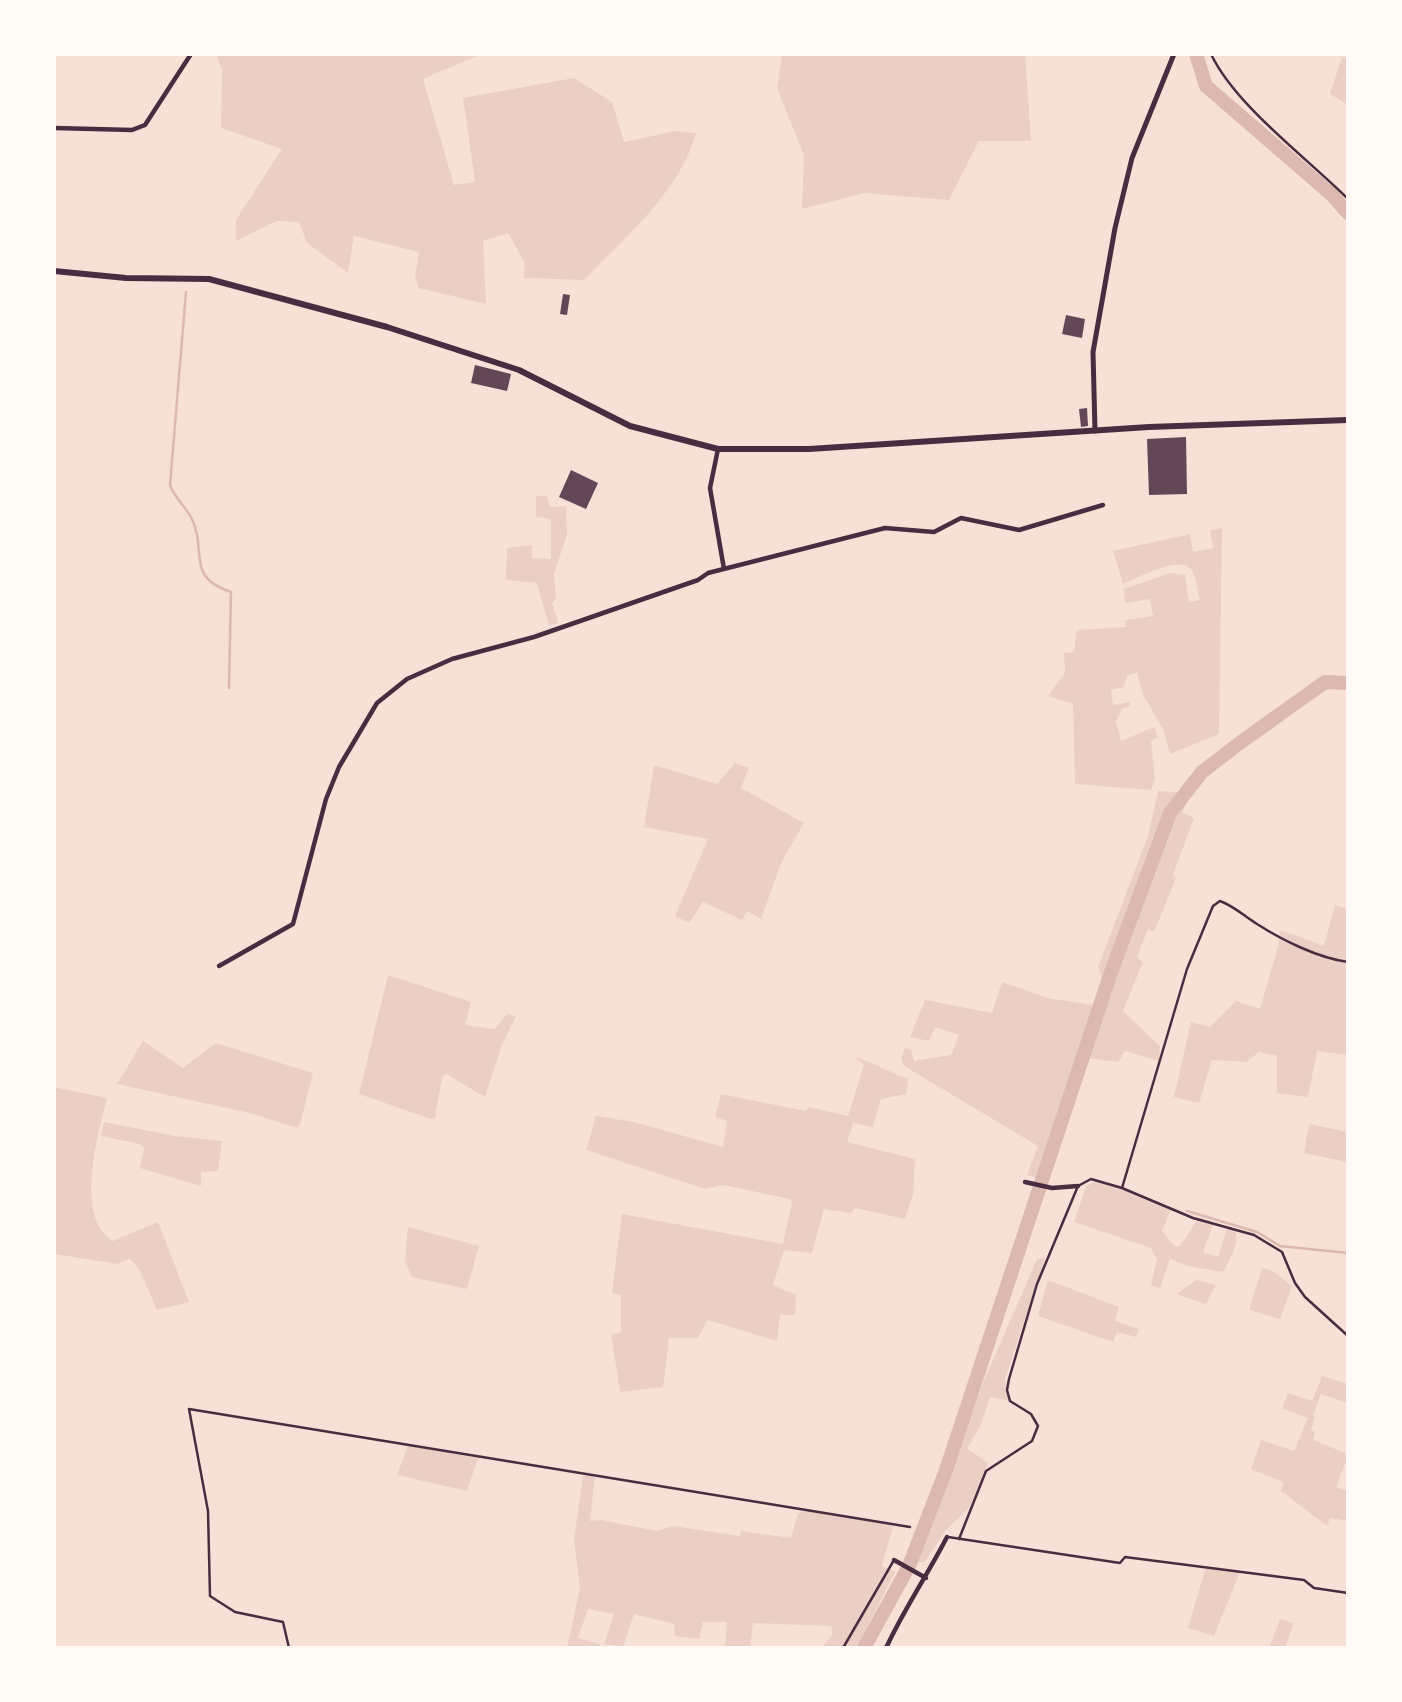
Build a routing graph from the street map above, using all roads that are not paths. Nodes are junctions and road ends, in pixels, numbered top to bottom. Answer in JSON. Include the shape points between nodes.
{"nodes":[{"id":1,"x":191,"y":54,"type":"edge"},
{"id":2,"x":1174,"y":54,"type":"edge"},
{"id":3,"x":1211,"y":54,"type":"edge"},
{"id":4,"x":54,"y":128,"type":"edge"},
{"id":5,"x":1348,"y":199,"type":"edge"},
{"id":6,"x":54,"y":271,"type":"edge"},
{"id":7,"x":1348,"y":419,"type":"edge"},
{"id":8,"x":1095,"y":431,"type":"junction"},
{"id":9,"x":718,"y":449,"type":"junction"},
{"id":10,"x":1103,"y":505,"type":"dead end"},
{"id":11,"x":724,"y":569,"type":"junction"},
{"id":12,"x":1348,"y":962,"type":"edge"},
{"id":13,"x":219,"y":966,"type":"dead end"},
{"id":14,"x":1026,"y":1182,"type":"dead end"},
{"id":15,"x":1078,"y":1186,"type":"junction"},
{"id":16,"x":1122,"y":1188,"type":"junction"},
{"id":17,"x":1348,"y":1336,"type":"edge"},
{"id":18,"x":910,"y":1527,"type":"dead end"},
{"id":19,"x":947,"y":1537,"type":"joint"},
{"id":20,"x":960,"y":1539,"type":"junction"},
{"id":21,"x":896,"y":1562,"type":"joint"},
{"id":22,"x":926,"y":1578,"type":"junction"},
{"id":23,"x":1348,"y":1593,"type":"edge"},
{"id":24,"x":289,"y":1648,"type":"edge"},
{"id":25,"x":843,"y":1648,"type":"edge"},
{"id":26,"x":886,"y":1648,"type":"edge"}],
"edges":[{"from":1,"to":4,"type":"street","via":[[145,125],[132,130]]},
{"from":2,"to":8,"type":"street","via":[[1132,159],[1115,228],[1093,352]]},
{"from":3,"to":5,"type":"lane","via":[[1219,70],[1264,119]]},
{"from":6,"to":9,"type":"main road","via":[[209,279],[387,327],[519,370],[630,426]]},
{"from":7,"to":8,"type":"main road"},
{"from":8,"to":9,"type":"main road","via":[[808,449]]},
{"from":9,"to":11,"type":"street","via":[[710,488]]},
{"from":10,"to":11,"type":"street","via":[[1019,530],[961,519],[934,532],[885,528]]},
{"from":11,"to":13,"type":"street","via":[[534,637],[452,659],[407,679],[377,703],[339,767],[326,799],[293,925]]},
{"from":12,"to":16,"type":"lane","via":[[1287,940],[1229,904],[1220,901],[1213,906],[1187,970]]},
{"from":14,"to":15,"type":"street","via":[[1052,1188]]},
{"from":15,"to":16,"type":"lane","via":[[1091,1180]]},
{"from":15,"to":20,"type":"lane","via":[[1037,1284],[1009,1379],[1010,1401],[1031,1414],[1038,1426],[1032,1441],[986,1471]]},
{"from":16,"to":17,"type":"lane","via":[[1193,1218],[1254,1235],[1282,1252],[1305,1297]]},
{"from":18,"to":24,"type":"lane","via":[[188,1409],[208,1511],[211,1596],[235,1612],[283,1622]]},
{"from":19,"to":20,"type":"lane"},
{"from":19,"to":22,"type":"street"},
{"from":20,"to":23,"type":"lane","via":[[1121,1563],[1125,1557],[1304,1580],[1314,1588]]},
{"from":21,"to":22,"type":"street"},
{"from":21,"to":25,"type":"lane"},
{"from":22,"to":26,"type":"street","via":[[903,1611]]}]}
